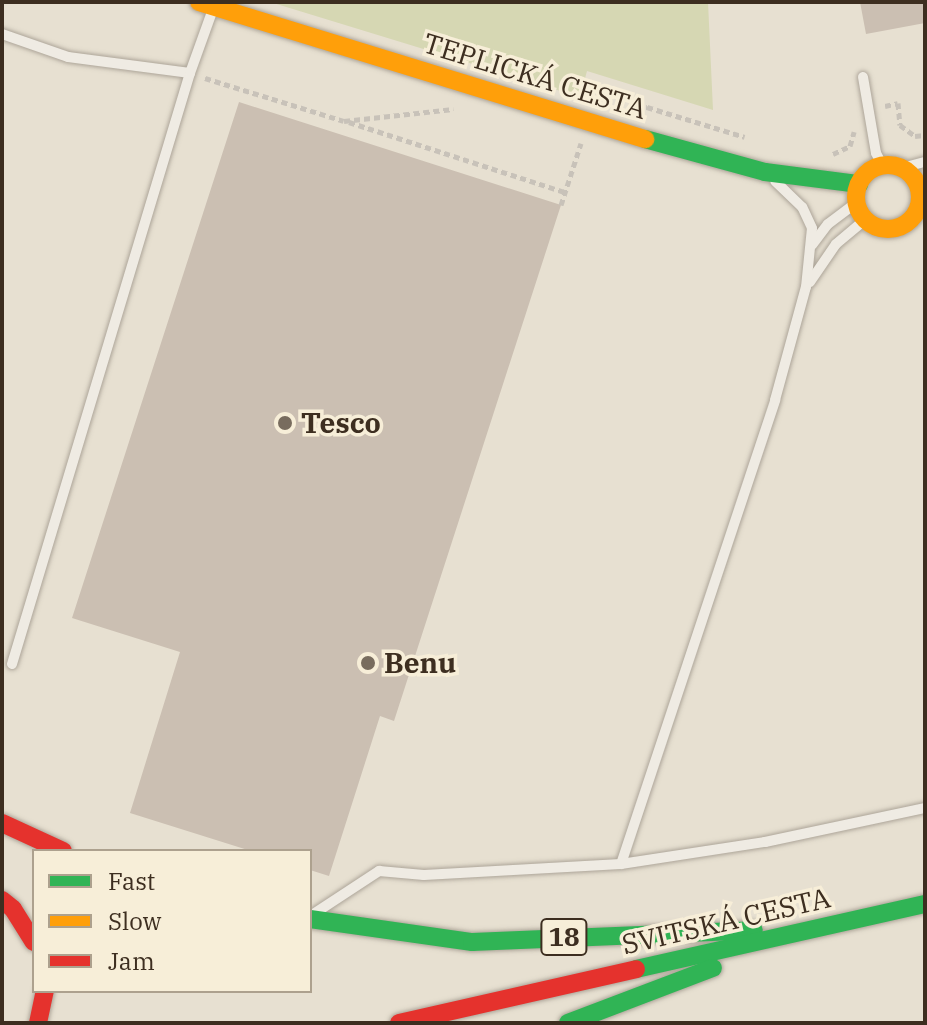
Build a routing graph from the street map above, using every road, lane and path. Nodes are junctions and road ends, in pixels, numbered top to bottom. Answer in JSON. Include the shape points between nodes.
{"nodes":[{"id":1,"x":206,"y":5,"type":"edge"},
{"id":2,"x":2,"y":34,"type":"edge"},
{"id":3,"x":190,"y":73,"type":"junction"},
{"id":4,"x":863,"y":77,"type":"dead end"},
{"id":5,"x":633,"y":108,"type":"dead end"},
{"id":6,"x":869,"y":110,"type":"junction"},
{"id":7,"x":467,"y":113,"type":"dead end"},
{"id":8,"x":344,"y":121,"type":"junction"},
{"id":9,"x":588,"y":122,"type":"junction"},
{"id":10,"x":925,"y":135,"type":"edge"},
{"id":11,"x":759,"y":142,"type":"dead end"},
{"id":12,"x":565,"y":145,"type":"dead end"},
{"id":13,"x":579,"y":150,"type":"junction"},
{"id":14,"x":822,"y":154,"type":"dead end"},
{"id":15,"x":925,"y":162,"type":"edge"},
{"id":16,"x":882,"y":165,"type":"junction"},
{"id":17,"x":902,"y":168,"type":"junction"},
{"id":18,"x":765,"y":172,"type":"junction"},
{"id":19,"x":859,"y":184,"type":"junction"},
{"id":20,"x":923,"y":191,"type":"edge"},
{"id":21,"x":565,"y":192,"type":"junction"},
{"id":22,"x":561,"y":205,"type":"dead end"},
{"id":23,"x":861,"y":211,"type":"junction"},
{"id":24,"x":909,"y":222,"type":"junction"},
{"id":25,"x":925,"y":235,"type":"edge"},
{"id":26,"x":812,"y":245,"type":"junction"},
{"id":27,"x":806,"y":287,"type":"junction"},
{"id":28,"x":12,"y":664,"type":"dead end"},
{"id":29,"x":925,"y":808,"type":"edge"},
{"id":30,"x":2,"y":823,"type":"edge"},
{"id":31,"x":59,"y":849,"type":"edge"},
{"id":32,"x":621,"y":864,"type":"junction"},
{"id":33,"x":2,"y":900,"type":"edge"},
{"id":34,"x":925,"y":904,"type":"edge"},
{"id":35,"x":312,"y":916,"type":"edge"},
{"id":36,"x":312,"y":917,"type":"edge"},
{"id":37,"x":820,"y":928,"type":"junction"},
{"id":38,"x":32,"y":939,"type":"edge"},
{"id":39,"x":45,"y":993,"type":"edge"},
{"id":40,"x":588,"y":1018,"type":"edge"},
{"id":41,"x":38,"y":1023,"type":"edge"},
{"id":42,"x":399,"y":1023,"type":"edge"},
{"id":43,"x":568,"y":1023,"type":"edge"}],
"edges":[{"from":1,"to":3,"type":"lane"},
{"from":1,"to":9,"type":"main road","name":"TEPLICKÁ CESTA"},
{"from":2,"to":3,"type":"lane","via":[[68,57]]},
{"from":3,"to":8,"type":"path"},
{"from":3,"to":28,"type":"lane"},
{"from":4,"to":6,"type":"lane"},
{"from":5,"to":11,"type":"path","via":[[647,107]]},
{"from":6,"to":10,"type":"path","via":[[898,103],[900,125],[915,136]]},
{"from":6,"to":14,"type":"path","via":[[850,114],[850,146]]},
{"from":6,"to":16,"type":"lane"},
{"from":7,"to":8,"type":"path","via":[[452,108]]},
{"from":8,"to":21,"type":"path"},
{"from":9,"to":13,"type":"path"},
{"from":9,"to":18,"type":"main road","name":"TEPLICKÁ CESTA"},
{"from":12,"to":13,"type":"path"},
{"from":13,"to":21,"type":"path"},
{"from":15,"to":17,"type":"lane"},
{"from":16,"to":17,"type":"main road"},
{"from":16,"to":19,"type":"main road"},
{"from":17,"to":20,"type":"main road"},
{"from":18,"to":19,"type":"main road","name":"TEPLICKÁ CESTA"},
{"from":18,"to":26,"type":"lane","via":[[802,207],[812,228]]},
{"from":19,"to":23,"type":"main road"},
{"from":20,"to":24,"type":"main road"},
{"from":21,"to":22,"type":"path"},
{"from":23,"to":24,"type":"main road","via":[[882,229]]},
{"from":23,"to":26,"type":"lane","via":[[828,224]]},
{"from":23,"to":27,"type":"lane"},
{"from":24,"to":25,"type":"main road"},
{"from":26,"to":27,"type":"lane"},
{"from":27,"to":32,"type":"lane","via":[[775,400]]},
{"from":29,"to":32,"type":"lane","via":[[765,842]]},
{"from":30,"to":31,"type":"main road"},
{"from":32,"to":35,"type":"lane","via":[[424,875],[379,871]]},
{"from":33,"to":38,"type":"main road"},
{"from":34,"to":37,"type":"main road","name":"SVITSKÁ CESTA","number":"18"},
{"from":36,"to":37,"type":"main road","number":"18","via":[[472,942]]},
{"from":37,"to":40,"type":"main road","number":"18"},
{"from":37,"to":42,"type":"main road","name":"SVITSKÁ CESTA","number":"18"},
{"from":39,"to":41,"type":"main road"},
{"from":40,"to":43,"type":"main road","number":"18"}]}
